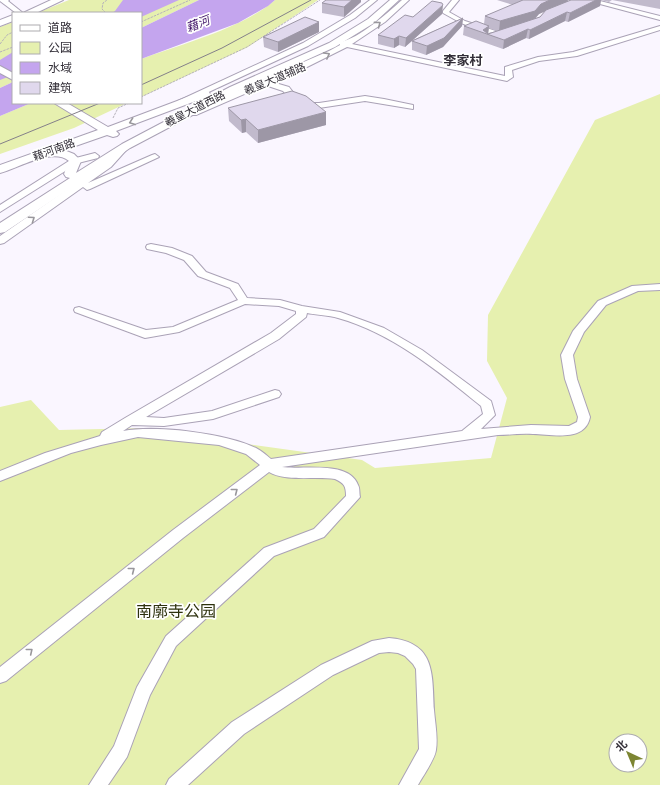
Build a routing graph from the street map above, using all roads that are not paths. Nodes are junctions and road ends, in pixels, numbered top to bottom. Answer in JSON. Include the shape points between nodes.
{"nodes":[{"id":1,"x":6,"y":0,"type":"edge"},
{"id":2,"x":59,"y":0,"type":"edge"},
{"id":3,"x":374,"y":0,"type":"edge"},
{"id":4,"x":385,"y":0,"type":"edge"},
{"id":5,"x":395,"y":0,"type":"edge"},
{"id":6,"x":406,"y":0,"type":"edge"},
{"id":7,"x":456,"y":0,"type":"edge"},
{"id":8,"x":588,"y":0,"type":"edge"},
{"id":9,"x":610,"y":3,"type":"edge"},
{"id":10,"x":18,"y":12,"type":"edge"},
{"id":11,"x":30,"y":12,"type":"edge"},
{"id":12,"x":12,"y":18,"type":"edge"},
{"id":13,"x":660,"y":18,"type":"edge"},
{"id":14,"x":0,"y":23,"type":"edge"},
{"id":15,"x":660,"y":28,"type":"edge"},
{"id":16,"x":487,"y":39,"type":"edge"},
{"id":17,"x":342,"y":44,"type":"junction"},
{"id":18,"x":0,"y":69,"type":"edge"},
{"id":19,"x":12,"y":76,"type":"edge"},
{"id":20,"x":234,"y":83,"type":"junction"},
{"id":21,"x":266,"y":83,"type":"junction"},
{"id":22,"x":61,"y":104,"type":"edge"},
{"id":23,"x":410,"y":107,"type":"dead end"},
{"id":24,"x":158,"y":113,"type":"junction"},
{"id":25,"x":107,"y":131,"type":"junction"},
{"id":26,"x":123,"y":142,"type":"junction"},
{"id":27,"x":44,"y":154,"type":"junction"},
{"id":28,"x":95,"y":156,"type":"junction"},
{"id":29,"x":155,"y":157,"type":"dead end"},
{"id":30,"x":74,"y":161,"type":"junction"},
{"id":31,"x":0,"y":169,"type":"edge"},
{"id":32,"x":70,"y":174,"type":"junction"},
{"id":33,"x":67,"y":189,"type":"junction"},
{"id":34,"x":0,"y":209,"type":"edge"},
{"id":35,"x":0,"y":219,"type":"edge"},
{"id":36,"x":0,"y":229,"type":"edge"},
{"id":37,"x":0,"y":241,"type":"edge"},
{"id":38,"x":151,"y":247,"type":"dead end"},
{"id":39,"x":660,"y":287,"type":"edge"},
{"id":40,"x":244,"y":301,"type":"junction"},
{"id":41,"x":301,"y":308,"type":"junction"},
{"id":42,"x":79,"y":310,"type":"dead end"},
{"id":43,"x":275,"y":394,"type":"dead end"},
{"id":44,"x":129,"y":421,"type":"junction"},
{"id":45,"x":466,"y":435,"type":"junction"},
{"id":46,"x":98,"y":440,"type":"junction"},
{"id":47,"x":270,"y":464,"type":"junction"},
{"id":48,"x":0,"y":476,"type":"edge"},
{"id":49,"x":0,"y":676,"type":"edge"},
{"id":50,"x":98,"y":785,"type":"edge"},
{"id":51,"x":175,"y":785,"type":"edge"},
{"id":52,"x":408,"y":785,"type":"edge"}],
"edges":[{"from":1,"to":10,"type":"street","via":[[2,1]]},
{"from":2,"to":11,"type":"main road"},
{"from":3,"to":24,"type":"street","name":"羲皇大道辅路","via":[[354,17],[315,41]]},
{"from":4,"to":20,"type":"main road","name":"羲皇大道西路","via":[[361,20],[320,46]]},
{"from":5,"to":17,"type":"main road","name":"羲皇大道西路"},
{"from":17,"to":6,"type":"street","name":"羲皇大道辅路","one_way":true,"via":[[365,34]]},
{"from":7,"to":16,"type":"street","via":[[444,12],[463,22],[502,34]]},
{"from":8,"to":9,"type":"street"},
{"from":9,"to":13,"type":"street"},
{"from":12,"to":14,"type":"main road"},
{"from":15,"to":17,"type":"street","via":[[574,54],[538,59],[508,69],[507,78]]},
{"from":21,"to":17,"type":"street","name":"羲皇大道辅路","one_way":true,"via":[[305,67]]},
{"from":17,"to":26,"type":"main road","name":"羲皇大道西路","via":[[234,89]]},
{"from":18,"to":19,"type":"main road"},
{"from":20,"to":24,"type":"main road","name":"藉河南路"},
{"from":20,"to":26,"type":"main road","name":"羲皇大道西路"},
{"from":21,"to":23,"type":"street","via":[[286,89],[295,99],[316,107],[358,99],[379,100]]},
{"from":21,"to":26,"type":"street","name":"羲皇大道辅路"},
{"from":22,"to":25,"type":"main road"},
{"from":24,"to":25,"type":"main road","name":"藉河南路","one_way":true},
{"from":25,"to":26,"type":"main road"},
{"from":25,"to":27,"type":"main road","name":"藉河南路"},
{"from":26,"to":28,"type":"main road","name":"羲皇大道西路"},
{"from":26,"to":33,"type":"main road","name":"羲皇大道西路"},
{"from":27,"to":30,"type":"main road","via":[[67,155]]},
{"from":27,"to":31,"type":"main road","name":"藉河南路"},
{"from":28,"to":30,"type":"street"},
{"from":28,"to":32,"type":"main road","name":"羲皇大道西路"},
{"from":29,"to":33,"type":"street","via":[[92,185]]},
{"from":30,"to":32,"type":"main road"},
{"from":30,"to":34,"type":"street"},
{"from":32,"to":35,"type":"main road","name":"羲皇大道西路"},
{"from":33,"to":36,"type":"main road","name":"羲皇大道西路"},
{"from":37,"to":33,"type":"street","one_way":true},
{"from":38,"to":40,"type":"street","via":[[188,258],[202,274],[234,286]]},
{"from":39,"to":45,"type":"street","via":[[636,288],[602,302],[579,331],[567,355],[571,379],[584,417],[581,426],[570,431],[505,431]]},
{"from":40,"to":41,"type":"street","via":[[280,303]]},
{"from":40,"to":42,"type":"street","via":[[175,330],[145,334]]},
{"from":41,"to":44,"type":"street","via":[[302,314],[275,336]]},
{"from":41,"to":45,"type":"street","via":[[340,315],[384,331],[436,364],[487,404],[489,414]]},
{"from":43,"to":44,"type":"street","via":[[213,415],[164,422]]},
{"from":44,"to":46,"type":"street"},
{"from":45,"to":47,"type":"street"},
{"from":46,"to":47,"type":"street","via":[[137,432],[208,438],[252,451]]},
{"from":46,"to":48,"type":"street","via":[[32,462]]},
{"from":49,"to":47,"type":"street","one_way":true,"via":[[172,538]]},
{"from":47,"to":50,"type":"street","via":[[277,471],[342,476],[352,485],[353,497],[319,533],[269,552],[171,641],[143,692],[121,751]]},
{"from":51,"to":52,"type":"street","via":[[238,728],[314,678],[377,646],[389,645],[400,646],[410,652],[419,659],[424,669],[428,751]]}]}
